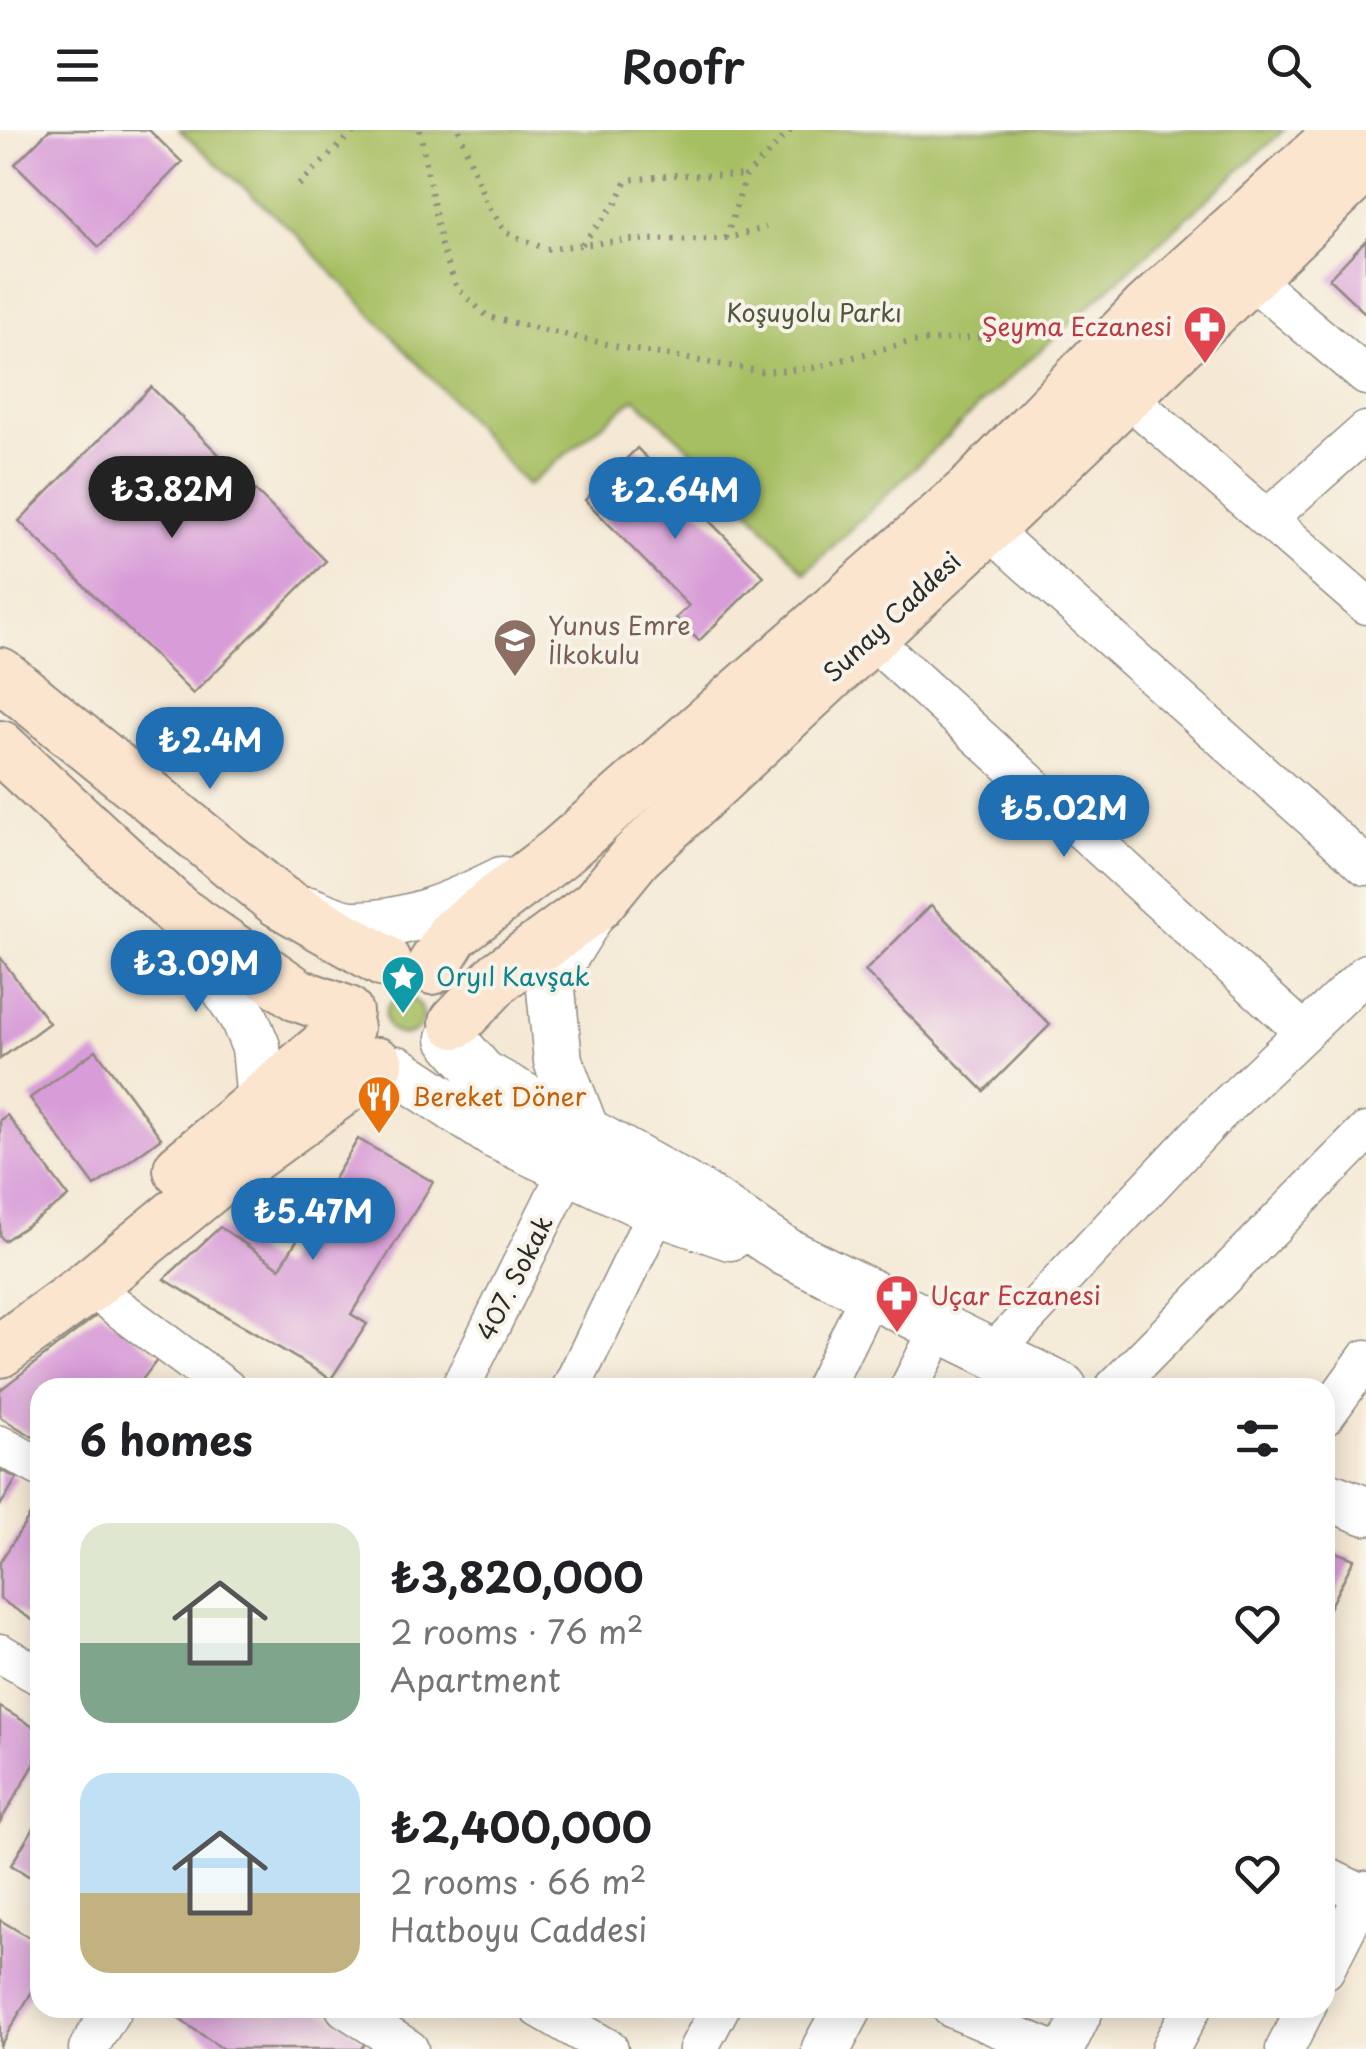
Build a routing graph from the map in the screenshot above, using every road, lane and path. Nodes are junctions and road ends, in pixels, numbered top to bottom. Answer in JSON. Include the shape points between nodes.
{"nodes":[{"id":1,"x":355,"y":130,"type":"edge"},
{"id":2,"x":420,"y":130,"type":"edge"},
{"id":3,"x":459,"y":130,"type":"edge"},
{"id":4,"x":791,"y":130,"type":"edge"},
{"id":5,"x":1344,"y":130,"type":"edge"},
{"id":6,"x":1366,"y":164,"type":"edge"},
{"id":7,"x":746,"y":176,"type":"junction"},
{"id":8,"x":299,"y":185,"type":"dead end"},
{"id":9,"x":766,"y":227,"type":"dead end"},
{"id":10,"x":726,"y":239,"type":"junction"},
{"id":11,"x":581,"y":246,"type":"junction"},
{"id":12,"x":1249,"y":277,"type":"junction"},
{"id":13,"x":1014,"y":335,"type":"dead end"},
{"id":14,"x":1366,"y":376,"type":"edge"},
{"id":15,"x":1126,"y":395,"type":"junction"},
{"id":16,"x":1366,"y":431,"type":"edge"},
{"id":17,"x":1267,"y":519,"type":"junction"},
{"id":18,"x":987,"y":528,"type":"junction"},
{"id":19,"x":1366,"y":605,"type":"edge"},
{"id":20,"x":870,"y":638,"type":"junction"},
{"id":21,"x":0,"y":674,"type":"edge"},
{"id":22,"x":0,"y":748,"type":"edge"},
{"id":23,"x":559,"y":853,"type":"junction"},
{"id":24,"x":1366,"y":866,"type":"edge"},
{"id":25,"x":280,"y":901,"type":"junction"},
{"id":26,"x":596,"y":905,"type":"junction"},
{"id":27,"x":178,"y":912,"type":"junction"},
{"id":28,"x":408,"y":965,"type":"junction"},
{"id":29,"x":1366,"y":973,"type":"edge"},
{"id":30,"x":454,"y":1030,"type":"junction"},
{"id":31,"x":1304,"y":1032,"type":"junction"},
{"id":32,"x":367,"y":1044,"type":"junction"},
{"id":33,"x":261,"y":1102,"type":"junction"},
{"id":34,"x":1366,"y":1132,"type":"edge"},
{"id":35,"x":577,"y":1148,"type":"junction"},
{"id":36,"x":657,"y":1212,"type":"junction"},
{"id":37,"x":786,"y":1252,"type":"junction"},
{"id":38,"x":89,"y":1286,"type":"junction"},
{"id":39,"x":870,"y":1294,"type":"junction"},
{"id":40,"x":0,"y":1307,"type":"edge"},
{"id":41,"x":939,"y":1329,"type":"junction"},
{"id":42,"x":0,"y":1351,"type":"edge"},
{"id":43,"x":993,"y":1353,"type":"junction"},
{"id":44,"x":1366,"y":1358,"type":"edge"},
{"id":45,"x":213,"y":1378,"type":"edge"},
{"id":46,"x":465,"y":1378,"type":"edge"},
{"id":47,"x":576,"y":1378,"type":"edge"},
{"id":48,"x":829,"y":1378,"type":"edge"},
{"id":49,"x":914,"y":1378,"type":"edge"},
{"id":50,"x":1038,"y":1378,"type":"edge"},
{"id":51,"x":1124,"y":1378,"type":"edge"},
{"id":52,"x":1335,"y":1402,"type":"edge"},
{"id":53,"x":0,"y":1445,"type":"edge"},
{"id":54,"x":30,"y":1462,"type":"edge"},
{"id":55,"x":1335,"y":1499,"type":"edge"},
{"id":56,"x":1366,"y":1511,"type":"edge"},
{"id":57,"x":0,"y":1653,"type":"edge"},
{"id":58,"x":30,"y":1670,"type":"edge"},
{"id":59,"x":1335,"y":1880,"type":"edge"},
{"id":60,"x":1365,"y":1894,"type":"edge"},
{"id":61,"x":1335,"y":1951,"type":"edge"},
{"id":62,"x":107,"y":2018,"type":"edge"},
{"id":63,"x":361,"y":2018,"type":"edge"},
{"id":64,"x":581,"y":2018,"type":"edge"},
{"id":65,"x":715,"y":2018,"type":"edge"},
{"id":66,"x":843,"y":2018,"type":"edge"},
{"id":67,"x":975,"y":2018,"type":"edge"},
{"id":68,"x":1080,"y":2018,"type":"edge"},
{"id":69,"x":1187,"y":2018,"type":"edge"},
{"id":70,"x":1301,"y":2018,"type":"edge"},
{"id":71,"x":88,"y":2049,"type":"edge"},
{"id":72,"x":409,"y":2049,"type":"edge"},
{"id":73,"x":609,"y":2049,"type":"edge"},
{"id":74,"x":698,"y":2049,"type":"edge"},
{"id":75,"x":826,"y":2049,"type":"edge"},
{"id":76,"x":1049,"y":2049,"type":"edge"},
{"id":77,"x":1065,"y":2049,"type":"edge"},
{"id":78,"x":1170,"y":2049,"type":"edge"},
{"id":79,"x":1285,"y":2049,"type":"edge"}],
"edges":[{"from":1,"to":8,"type":"path"},
{"from":2,"to":13,"type":"path","via":[[442,246],[457,288],[488,316],[765,372],[814,368],[908,342]]},
{"from":3,"to":11,"type":"path","via":[[486,202],[506,232],[546,250]]},
{"from":4,"to":7,"type":"path"},
{"from":5,"to":23,"type":"main road","name":"Sunay Caddesi","via":[[1147,309],[974,488]]},
{"from":6,"to":12,"type":"main road","name":"Sunay Caddesi"},
{"from":7,"to":10,"type":"path"},
{"from":7,"to":11,"type":"path","via":[[627,180]]},
{"from":9,"to":10,"type":"path"},
{"from":10,"to":11,"type":"path"},
{"from":12,"to":14,"type":"street"},
{"from":12,"to":15,"type":"main road","name":"Sunay Caddesi"},
{"from":15,"to":17,"type":"street"},
{"from":15,"to":18,"type":"main road","name":"Sunay Caddesi"},
{"from":16,"to":17,"type":"street"},
{"from":17,"to":19,"type":"street"},
{"from":18,"to":20,"type":"main road","name":"Sunay Caddesi"},
{"from":18,"to":24,"type":"street"},
{"from":20,"to":26,"type":"main road","name":"Sunay Caddesi","via":[[636,856]]},
{"from":20,"to":31,"type":"street"},
{"from":21,"to":25,"type":"main road"},
{"from":22,"to":27,"type":"main road"},
{"from":23,"to":25,"type":"street","via":[[412,918],[351,926]]},
{"from":23,"to":28,"type":"main road","name":"Sunay Caddesi"},
{"from":25,"to":28,"type":"main road"},
{"from":26,"to":30,"type":"main road","via":[[498,977]]},
{"from":26,"to":35,"type":"street","name":"Sunay Caddesi","via":[[550,979],[558,1061]]},
{"from":27,"to":32,"type":"main road"},
{"from":27,"to":33,"type":"street","via":[[244,1018],[256,1047]]},
{"from":28,"to":30,"type":"main road","via":[[444,978],[452,992]]},
{"from":28,"to":32,"type":"main road","via":[[357,980]]},
{"from":29,"to":31,"type":"street"},
{"from":30,"to":32,"type":"main road","via":[[429,1063]]},
{"from":30,"to":35,"type":"street","via":[[482,1074]]},
{"from":31,"to":43,"type":"street","via":[[1216,1115]]},
{"from":32,"to":33,"type":"main road"},
{"from":32,"to":35,"type":"street","via":[[494,1134]]},
{"from":32,"to":38,"type":"main road","via":[[215,1183]]},
{"from":33,"to":40,"type":"main road"},
{"from":34,"to":51,"type":"street"},
{"from":35,"to":36,"type":"street"},
{"from":35,"to":37,"type":"street","via":[[645,1166]]},
{"from":35,"to":46,"type":"street","name":"407. Sokak"},
{"from":36,"to":37,"type":"street"},
{"from":36,"to":47,"type":"street"},
{"from":37,"to":39,"type":"street"},
{"from":38,"to":42,"type":"main road"},
{"from":38,"to":45,"type":"street"},
{"from":39,"to":41,"type":"street"},
{"from":39,"to":48,"type":"street"},
{"from":41,"to":43,"type":"street"},
{"from":41,"to":49,"type":"street"},
{"from":43,"to":50,"type":"street"},
{"from":44,"to":52,"type":"street"},
{"from":53,"to":54,"type":"street"},
{"from":55,"to":56,"type":"street"},
{"from":57,"to":58,"type":"street"},
{"from":59,"to":60,"type":"street"},
{"from":60,"to":61,"type":"street"},
{"from":62,"to":71,"type":"street"},
{"from":63,"to":72,"type":"street"},
{"from":64,"to":73,"type":"street"},
{"from":65,"to":74,"type":"street"},
{"from":66,"to":75,"type":"street"},
{"from":67,"to":76,"type":"street"},
{"from":68,"to":77,"type":"street"},
{"from":69,"to":78,"type":"street"},
{"from":70,"to":79,"type":"street"}]}
